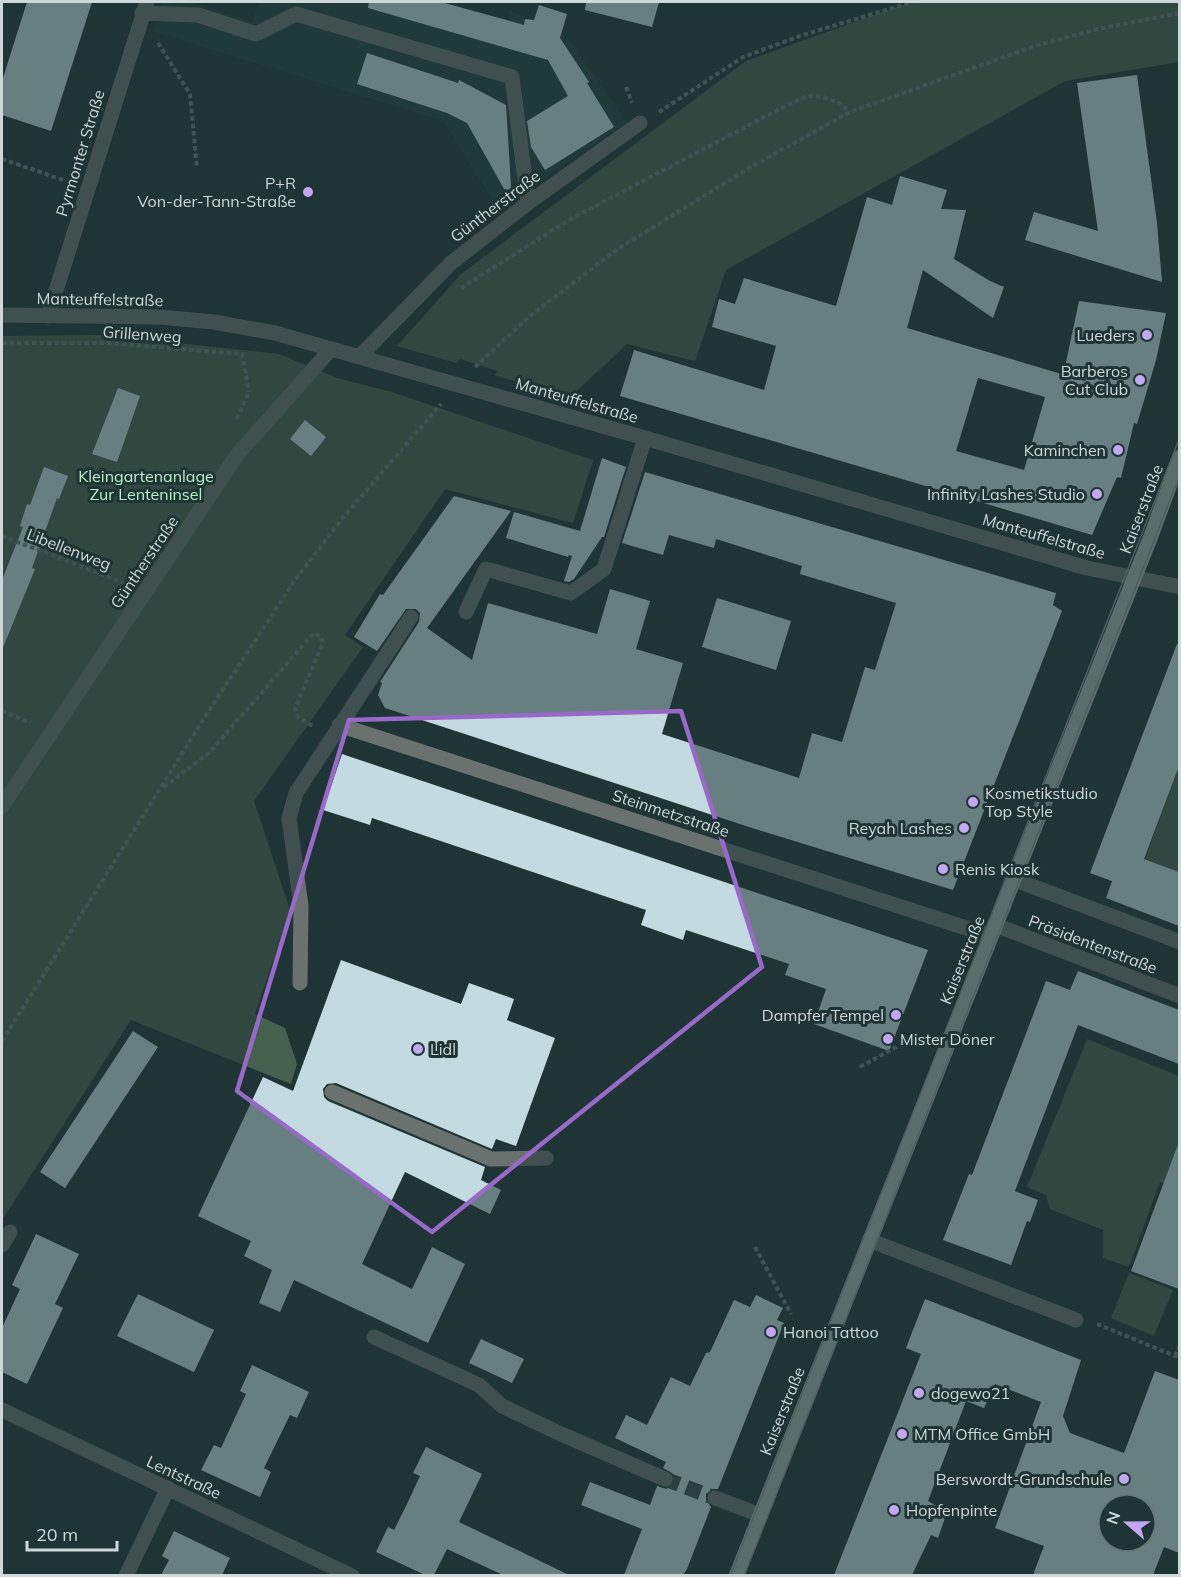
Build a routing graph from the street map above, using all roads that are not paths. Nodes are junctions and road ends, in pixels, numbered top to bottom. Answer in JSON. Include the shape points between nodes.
{"nodes":[{"id":1,"x":143,"y":12,"type":"edge"},
{"id":2,"x":640,"y":123,"type":"road end"},
{"id":3,"x":528,"y":202,"type":"junction"},
{"id":4,"x":2,"y":315,"type":"edge"},
{"id":5,"x":48,"y":316,"type":"junction"},
{"id":6,"x":331,"y":349,"type":"junction"},
{"id":7,"x":359,"y":357,"type":"junction"},
{"id":8,"x":645,"y":438,"type":"junction"},
{"id":9,"x":1179,"y":458,"type":"edge"},
{"id":10,"x":1134,"y":578,"type":"junction"},
{"id":11,"x":1179,"y":587,"type":"edge"},
{"id":12,"x":466,"y":612,"type":"dead end"},
{"id":13,"x":411,"y":617,"type":"dead end"},
{"id":14,"x":339,"y":724,"type":"junction"},
{"id":15,"x":2,"y":806,"type":"edge"},
{"id":16,"x":1013,"y":879,"type":"junction"},
{"id":17,"x":993,"y":931,"type":"junction"},
{"id":18,"x":1179,"y":942,"type":"edge"},
{"id":19,"x":300,"y":983,"type":"dead end"},
{"id":20,"x":1179,"y":996,"type":"edge"},
{"id":21,"x":332,"y":1092,"type":"dead end"},
{"id":22,"x":546,"y":1158,"type":"dead end"},
{"id":23,"x":869,"y":1240,"type":"junction"},
{"id":24,"x":1076,"y":1320,"type":"dead end"},
{"id":25,"x":374,"y":1337,"type":"dead end"},
{"id":26,"x":2,"y":1410,"type":"edge"},
{"id":27,"x":665,"y":1479,"type":"tunnel mouth"},
{"id":28,"x":168,"y":1488,"type":"junction"},
{"id":29,"x":715,"y":1498,"type":"tunnel mouth"},
{"id":30,"x":760,"y":1515,"type":"junction"},
{"id":31,"x":126,"y":1575,"type":"edge"},
{"id":32,"x":351,"y":1575,"type":"edge"},
{"id":33,"x":736,"y":1575,"type":"edge"}],
"edges":[{"from":1,"to":3,"type":"street","via":[[198,15],[256,34],[296,14],[512,77]]},
{"from":1,"to":5,"type":"street","name":"Pyrmonter Straße"},
{"from":2,"to":3,"type":"street","name":"Güntherstraße"},
{"from":3,"to":7,"type":"street","name":"Güntherstraße","via":[[451,263]]},
{"from":4,"to":5,"type":"street","name":"Manteuffelstraße"},
{"from":5,"to":6,"type":"street","name":"Manteuffelstraße","via":[[159,317],[214,322]]},
{"from":6,"to":7,"type":"street","name":"Manteuffelstraße"},
{"from":6,"to":15,"type":"street","name":"Güntherstraße","via":[[237,454]]},
{"from":7,"to":8,"type":"street","name":"Manteuffelstraße"},
{"from":8,"to":10,"type":"street","name":"Manteuffelstraße","via":[[1087,568]]},
{"from":8,"to":12,"type":"street","via":[[604,569],[571,593],[486,569]]},
{"from":9,"to":10,"type":"main road","name":"Kaiserstraße"},
{"from":10,"to":11,"type":"street","name":"Manteuffelstraße"},
{"from":10,"to":16,"type":"main road","name":"Kaiserstraße"},
{"from":13,"to":14,"type":"street"},
{"from":14,"to":17,"type":"street","name":"Steinmetzstraße"},
{"from":14,"to":19,"type":"street","via":[[296,793],[289,818],[301,906]]},
{"from":16,"to":17,"type":"main road","name":"Kaiserstraße"},
{"from":16,"to":18,"type":"street","name":"Präsidentenstraße"},
{"from":17,"to":20,"type":"street","name":"Präsidentenstraße"},
{"from":17,"to":23,"type":"main road","name":"Kaiserstraße"},
{"from":21,"to":22,"type":"street","via":[[491,1159]]},
{"from":23,"to":24,"type":"street"},
{"from":23,"to":30,"type":"main road","name":"Kaiserstraße"},
{"from":25,"to":27,"type":"street","via":[[479,1385],[502,1406]]},
{"from":26,"to":28,"type":"street","name":"Lentstraße"},
{"from":28,"to":31,"type":"street"},
{"from":28,"to":32,"type":"street","name":"Lentstraße"},
{"from":29,"to":30,"type":"street"},
{"from":30,"to":33,"type":"main road","name":"Kaiserstraße"}]}
